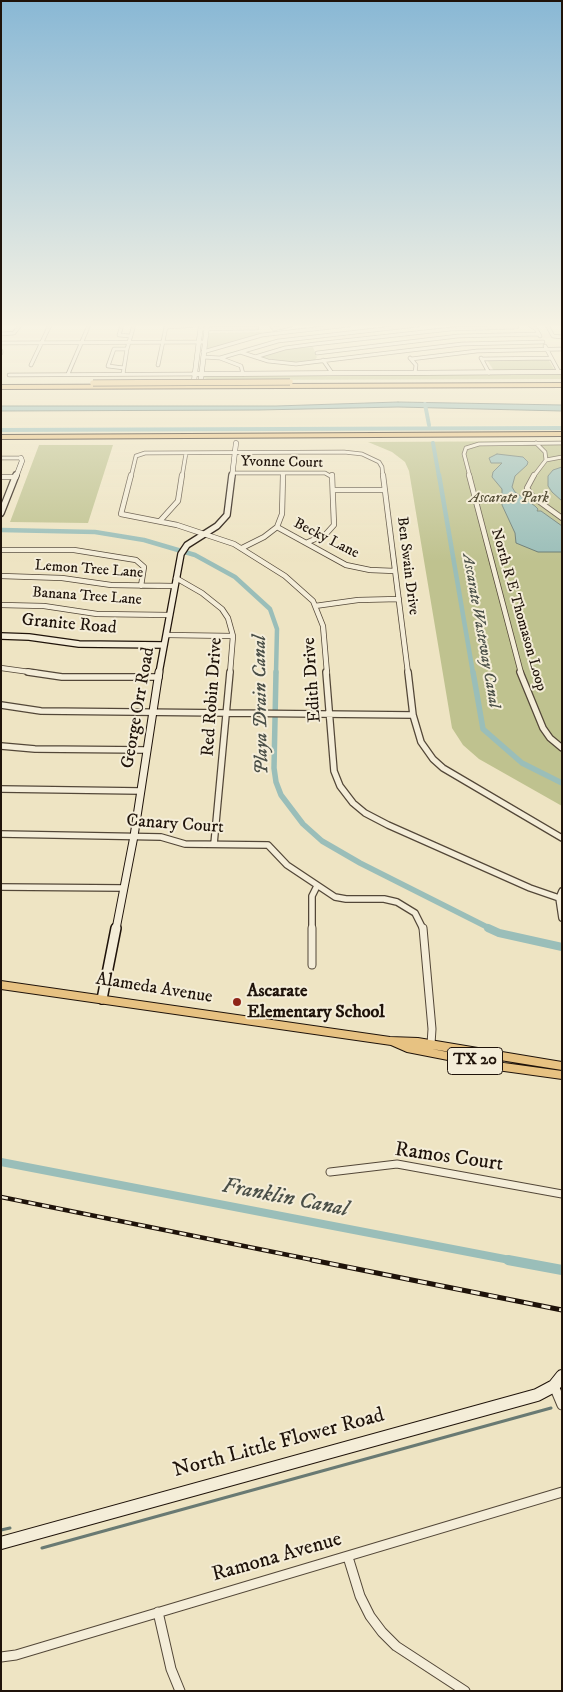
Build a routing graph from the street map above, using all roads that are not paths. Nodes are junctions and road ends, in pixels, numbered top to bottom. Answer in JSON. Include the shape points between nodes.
{"nodes":[{"id":1,"x":562,"y":434,"type":"edge"},
{"id":2,"x":1,"y":437,"type":"edge"},
{"id":3,"x":562,"y":439,"type":"edge"},
{"id":4,"x":1,"y":441,"type":"edge"},
{"id":5,"x":236,"y":442,"type":"dead end"},
{"id":6,"x":536,"y":443,"type":"junction"},
{"id":7,"x":562,"y":443,"type":"edge"},
{"id":8,"x":186,"y":452,"type":"junction"},
{"id":9,"x":235,"y":452,"type":"junction"},
{"id":10,"x":139,"y":454,"type":"joint"},
{"id":11,"x":562,"y":457,"type":"edge"},
{"id":12,"x":1,"y":458,"type":"edge"},
{"id":13,"x":21,"y":458,"type":"joint"},
{"id":14,"x":546,"y":460,"type":"junction"},
{"id":15,"x":233,"y":473,"type":"junction"},
{"id":16,"x":283,"y":473,"type":"junction"},
{"id":17,"x":1,"y":477,"type":"edge"},
{"id":18,"x":15,"y":477,"type":"junction"},
{"id":19,"x":334,"y":490,"type":"junction"},
{"id":20,"x":385,"y":490,"type":"junction"},
{"id":21,"x":4,"y":498,"type":"edge"},
{"id":22,"x":1,"y":513,"type":"edge"},
{"id":23,"x":562,"y":518,"type":"edge"},
{"id":24,"x":160,"y":521,"type":"junction"},
{"id":25,"x":277,"y":527,"type":"junction"},
{"id":26,"x":205,"y":534,"type":"junction"},
{"id":27,"x":308,"y":542,"type":"junction"},
{"id":28,"x":242,"y":548,"type":"junction"},
{"id":29,"x":1,"y":550,"type":"edge"},
{"id":30,"x":395,"y":571,"type":"junction"},
{"id":31,"x":1,"y":576,"type":"edge"},
{"id":32,"x":176,"y":578,"type":"junction"},
{"id":33,"x":141,"y":586,"type":"junction"},
{"id":34,"x":175,"y":586,"type":"junction"},
{"id":35,"x":399,"y":599,"type":"junction"},
{"id":36,"x":1,"y":605,"type":"edge"},
{"id":37,"x":315,"y":606,"type":"junction"},
{"id":38,"x":170,"y":615,"type":"junction"},
{"id":39,"x":167,"y":635,"type":"junction"},
{"id":40,"x":1,"y":636,"type":"edge"},
{"id":41,"x":233,"y":636,"type":"junction"},
{"id":42,"x":164,"y":645,"type":"junction"},
{"id":43,"x":1,"y":668,"type":"edge"},
{"id":44,"x":159,"y":677,"type":"junction"},
{"id":45,"x":1,"y":705,"type":"edge"},
{"id":46,"x":154,"y":712,"type":"junction"},
{"id":47,"x":227,"y":713,"type":"junction"},
{"id":48,"x":330,"y":714,"type":"junction"},
{"id":49,"x":413,"y":715,"type":"junction"},
{"id":50,"x":1,"y":746,"type":"edge"},
{"id":51,"x":562,"y":748,"type":"edge"},
{"id":52,"x":146,"y":750,"type":"junction"},
{"id":53,"x":1,"y":789,"type":"edge"},
{"id":54,"x":140,"y":791,"type":"junction"},
{"id":55,"x":1,"y":834,"type":"edge"},
{"id":56,"x":134,"y":836,"type":"junction"},
{"id":57,"x":562,"y":838,"type":"edge"},
{"id":58,"x":214,"y":844,"type":"junction"},
{"id":59,"x":1,"y":886,"type":"edge"},
{"id":60,"x":317,"y":886,"type":"junction"},
{"id":61,"x":123,"y":888,"type":"junction"},
{"id":62,"x":562,"y":890,"type":"edge"},
{"id":63,"x":559,"y":898,"type":"junction"},
{"id":64,"x":562,"y":918,"type":"edge"},
{"id":65,"x":312,"y":964,"type":"dead end"},
{"id":66,"x":1,"y":984,"type":"edge"},
{"id":67,"x":102,"y":999,"type":"junction"},
{"id":68,"x":390,"y":1041,"type":"junction"},
{"id":69,"x":431,"y":1044,"type":"junction"},
{"id":70,"x":562,"y":1066,"type":"edge"},
{"id":71,"x":562,"y":1075,"type":"edge"},
{"id":72,"x":330,"y":1172,"type":"dead end"},
{"id":73,"x":562,"y":1194,"type":"edge"},
{"id":74,"x":562,"y":1376,"type":"edge"},
{"id":75,"x":554,"y":1386,"type":"junction"},
{"id":76,"x":562,"y":1405,"type":"edge"},
{"id":77,"x":562,"y":1492,"type":"edge"},
{"id":78,"x":1,"y":1543,"type":"edge"},
{"id":79,"x":348,"y":1557,"type":"junction"},
{"id":80,"x":158,"y":1612,"type":"junction"},
{"id":81,"x":1,"y":1657,"type":"edge"},
{"id":82,"x":180,"y":1691,"type":"edge"},
{"id":83,"x":465,"y":1691,"type":"edge"}],
"edges":[{"from":1,"to":2,"type":"highway"},
{"from":3,"to":4,"type":"highway"},
{"from":5,"to":9,"type":"street","name":"George Orr Road"},
{"from":6,"to":7,"type":"street","name":"North R E Thomason Loop"},
{"from":6,"to":14,"type":"street","via":[[545,452]]},
{"from":6,"to":51,"type":"street","name":"North R E Thomason Loop","via":[[475,445],[466,448],[464,454],[518,666],[542,728]]},
{"from":8,"to":9,"type":"street","name":"Ben Swain Drive"},
{"from":8,"to":10,"type":"street","name":"Ben Swain Drive"},
{"from":8,"to":24,"type":"street","via":[[178,501]]},
{"from":9,"to":15,"type":"street","name":"George Orr Road"},
{"from":9,"to":20,"type":"street","name":"Ben Swain Drive","via":[[362,454],[381,465]]},
{"from":10,"to":24,"type":"street","name":"Edith Drive","via":[[121,513]]},
{"from":11,"to":14,"type":"street"},
{"from":12,"to":13,"type":"street"},
{"from":13,"to":18,"type":"street"},
{"from":14,"to":23,"type":"street","via":[[530,480],[528,490]]},
{"from":15,"to":16,"type":"street","name":"Yvonne Court"},
{"from":15,"to":26,"type":"street","name":"George Orr Road","via":[[228,511],[219,524]]},
{"from":16,"to":19,"type":"street","name":"Yvonne Court","via":[[331,474]]},
{"from":16,"to":25,"type":"street","via":[[282,514]]},
{"from":17,"to":18,"type":"street"},
{"from":18,"to":21,"type":"street"},
{"from":19,"to":20,"type":"street"},
{"from":19,"to":27,"type":"street","via":[[334,525],[325,535]]},
{"from":20,"to":30,"type":"street","name":"Ben Swain Drive"},
{"from":21,"to":22,"type":"street"},
{"from":24,"to":26,"type":"street","name":"Edith Drive"},
{"from":25,"to":27,"type":"street","name":"Becky Lane"},
{"from":25,"to":28,"type":"street"},
{"from":26,"to":28,"type":"street","name":"Edith Drive"},
{"from":26,"to":32,"type":"street","name":"George Orr Road","via":[[183,550]]},
{"from":27,"to":30,"type":"street","name":"Becky Lane","via":[[353,567]]},
{"from":28,"to":37,"type":"street","name":"Edith Drive","via":[[294,582]]},
{"from":29,"to":33,"type":"street","via":[[74,550],[136,560],[144,567]]},
{"from":30,"to":35,"type":"street","name":"Ben Swain Drive"},
{"from":31,"to":33,"type":"street","name":"Lemon Tree Lane"},
{"from":32,"to":34,"type":"street","name":"George Orr Road"},
{"from":32,"to":41,"type":"street","name":"Red Robin Drive","via":[[222,609]]},
{"from":33,"to":34,"type":"street","name":"Lemon Tree Lane"},
{"from":34,"to":38,"type":"street","name":"George Orr Road"},
{"from":35,"to":37,"type":"street"},
{"from":35,"to":49,"type":"street","name":"Ben Swain Drive"},
{"from":36,"to":38,"type":"street","name":"Banana Tree Lane","via":[[44,606],[97,614]]},
{"from":37,"to":48,"type":"street","name":"Edith Drive","via":[[324,626]]},
{"from":38,"to":39,"type":"street","name":"George Orr Road"},
{"from":39,"to":41,"type":"street"},
{"from":39,"to":42,"type":"street","name":"George Orr Road"},
{"from":40,"to":42,"type":"street","name":"Granite Road","via":[[79,644]]},
{"from":41,"to":47,"type":"street","name":"Red Robin Drive"},
{"from":42,"to":44,"type":"street","name":"George Orr Road"},
{"from":43,"to":44,"type":"street","via":[[62,677]]},
{"from":44,"to":46,"type":"street","name":"George Orr Road"},
{"from":45,"to":46,"type":"street","via":[[41,711]]},
{"from":46,"to":47,"type":"street"},
{"from":46,"to":52,"type":"street","name":"George Orr Road"},
{"from":47,"to":48,"type":"street"},
{"from":47,"to":58,"type":"street","name":"Red Robin Drive"},
{"from":48,"to":49,"type":"street"},
{"from":48,"to":63,"type":"street","name":"Edith Drive","via":[[334,771],[345,794],[359,808],[388,825]]},
{"from":49,"to":57,"type":"street","name":"Ben Swain Drive","via":[[421,742],[443,768]]},
{"from":50,"to":52,"type":"street"},
{"from":52,"to":54,"type":"street","name":"George Orr Road"},
{"from":53,"to":54,"type":"street"},
{"from":54,"to":56,"type":"street","name":"George Orr Road"},
{"from":55,"to":56,"type":"street","name":"Canary Court"},
{"from":56,"to":58,"type":"street","name":"Canary Court","via":[[167,837],[185,844]]},
{"from":56,"to":61,"type":"street","name":"George Orr Road"},
{"from":58,"to":60,"type":"street","name":"Canary Court","via":[[270,846],[287,865]]},
{"from":59,"to":61,"type":"street"},
{"from":60,"to":65,"type":"street","via":[[312,896]]},
{"from":60,"to":69,"type":"street","name":"Canary Court","via":[[340,898],[392,900],[415,913],[423,925],[425,938]]},
{"from":61,"to":67,"type":"street","name":"George Orr Road"},
{"from":62,"to":63,"type":"street"},
{"from":63,"to":64,"type":"street"},
{"from":66,"to":67,"type":"main road","name":"Alameda Avenue","number":"TX 20"},
{"from":67,"to":68,"type":"main road","name":"Alameda Avenue","number":"TX 20"},
{"from":68,"to":69,"type":"main road","name":"Alameda Avenue","number":"TX 20"},
{"from":68,"to":71,"type":"main road","name":"Alameda Avenue","number":"TX 20","via":[[407,1048]]},
{"from":69,"to":70,"type":"main road","name":"Alameda Avenue","number":"TX 20"},
{"from":72,"to":73,"type":"street","name":"Ramos Court","via":[[397,1164]]},
{"from":74,"to":75,"type":"street","name":"North Little Flower Road"},
{"from":75,"to":76,"type":"street"},
{"from":75,"to":78,"type":"street","name":"North Little Flower Road","via":[[536,1395]]},
{"from":77,"to":79,"type":"street","name":"Ramona Avenue"},
{"from":79,"to":80,"type":"street","name":"Ramona Avenue"},
{"from":79,"to":83,"type":"street","via":[[360,1596],[382,1632],[396,1646]]},
{"from":80,"to":81,"type":"street","name":"Ramona Avenue"},
{"from":80,"to":82,"type":"street","via":[[171,1669]]}]}
